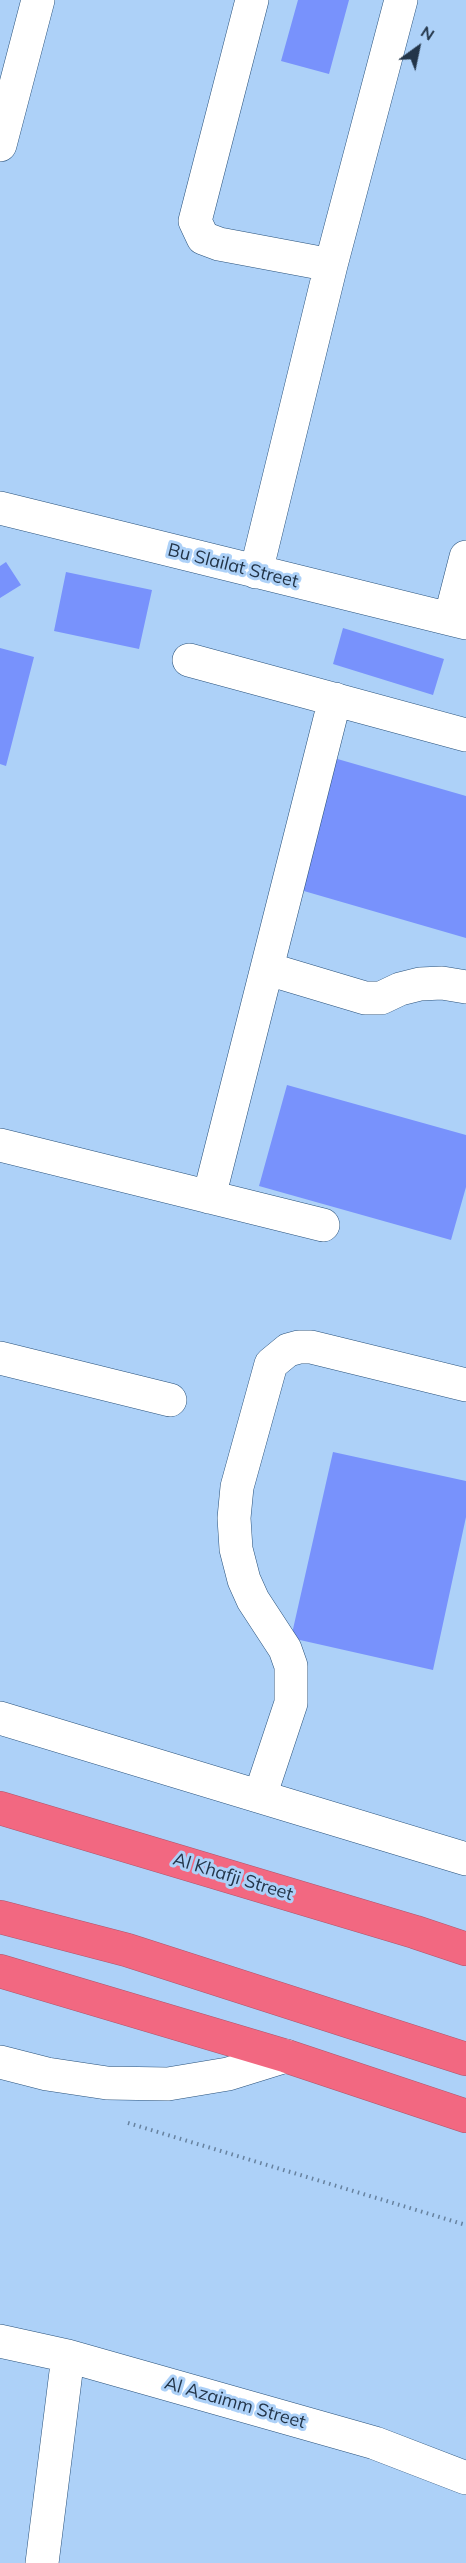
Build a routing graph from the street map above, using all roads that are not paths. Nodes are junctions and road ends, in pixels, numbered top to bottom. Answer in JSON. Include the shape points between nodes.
{"nodes":[{"id":1,"x":38,"y":0,"type":"edge"},
{"id":2,"x":252,"y":0,"type":"edge"},
{"id":3,"x":401,"y":0,"type":"edge"},
{"id":4,"x":0,"y":145,"type":"edge"},
{"id":5,"x":331,"y":265,"type":"junction"},
{"id":6,"x":0,"y":508,"type":"edge"},
{"id":7,"x":466,"y":557,"type":"edge"},
{"id":8,"x":256,"y":572,"type":"junction"},
{"id":9,"x":458,"y":621,"type":"edge"},
{"id":10,"x":189,"y":660,"type":"dead end"},
{"id":11,"x":335,"y":699,"type":"junction"},
{"id":12,"x":466,"y":735,"type":"edge"},
{"id":13,"x":268,"y":969,"type":"junction"},
{"id":14,"x":466,"y":987,"type":"edge"},
{"id":15,"x":0,"y":1145,"type":"edge"},
{"id":16,"x":209,"y":1197,"type":"junction"},
{"id":17,"x":323,"y":1225,"type":"dead end"},
{"id":18,"x":0,"y":1358,"type":"edge"},
{"id":19,"x":466,"y":1385,"type":"edge"},
{"id":20,"x":170,"y":1400,"type":"dead end"},
{"id":21,"x":0,"y":1718,"type":"edge"},
{"id":22,"x":260,"y":1796,"type":"junction"},
{"id":23,"x":8,"y":1807,"type":"edge"},
{"id":24,"x":466,"y":1859,"type":"edge"},
{"id":25,"x":0,"y":1917,"type":"edge"},
{"id":26,"x":416,"y":1932,"type":"junction"},
{"id":27,"x":466,"y":1938,"type":"edge"},
{"id":28,"x":466,"y":1949,"type":"edge"},
{"id":29,"x":0,"y":1971,"type":"edge"},
{"id":30,"x":286,"y":2056,"type":"junction"},
{"id":31,"x":466,"y":2058,"type":"edge"},
{"id":32,"x":0,"y":2062,"type":"edge"},
{"id":33,"x":466,"y":2116,"type":"edge"},
{"id":34,"x":0,"y":2341,"type":"edge"},
{"id":35,"x":68,"y":2356,"type":"junction"},
{"id":36,"x":466,"y":2478,"type":"edge"},
{"id":37,"x":42,"y":2563,"type":"edge"}],
"edges":[{"from":1,"to":4,"type":"street"},
{"from":2,"to":5,"type":"street","via":[[195,221],[203,238],[219,244]]},
{"from":3,"to":5,"type":"street"},
{"from":5,"to":8,"type":"street"},
{"from":6,"to":8,"type":"street","name":"Bu Slailat Street"},
{"from":7,"to":9,"type":"street"},
{"from":8,"to":9,"type":"street","name":"Bu Slailat Street"},
{"from":10,"to":11,"type":"street"},
{"from":11,"to":12,"type":"street"},
{"from":11,"to":13,"type":"street"},
{"from":13,"to":14,"type":"street","via":[[365,998],[381,998],[420,984]]},
{"from":13,"to":16,"type":"street"},
{"from":15,"to":16,"type":"street"},
{"from":16,"to":17,"type":"street"},
{"from":18,"to":20,"type":"street"},
{"from":19,"to":22,"type":"street","via":[[311,1347],[288,1350],[271,1364],[237,1487],[234,1518],[244,1580],[291,1666],[291,1703]]},
{"from":21,"to":22,"type":"street"},
{"from":22,"to":24,"type":"street"},
{"from":23,"to":26,"type":"highway","name":"Al Khafji Street"},
{"from":25,"to":31,"type":"highway","via":[[127,1950]]},
{"from":26,"to":27,"type":"highway"},
{"from":26,"to":28,"type":"highway","name":"Al Khafji Street"},
{"from":29,"to":30,"type":"highway"},
{"from":30,"to":32,"type":"street","via":[[228,2074],[168,2084],[107,2083]]},
{"from":30,"to":33,"type":"highway"},
{"from":34,"to":35,"type":"street","name":"Al Azaimm Street"},
{"from":35,"to":36,"type":"street","name":"Al Azaimm Street","via":[[375,2443]]},
{"from":35,"to":37,"type":"street"}]}
